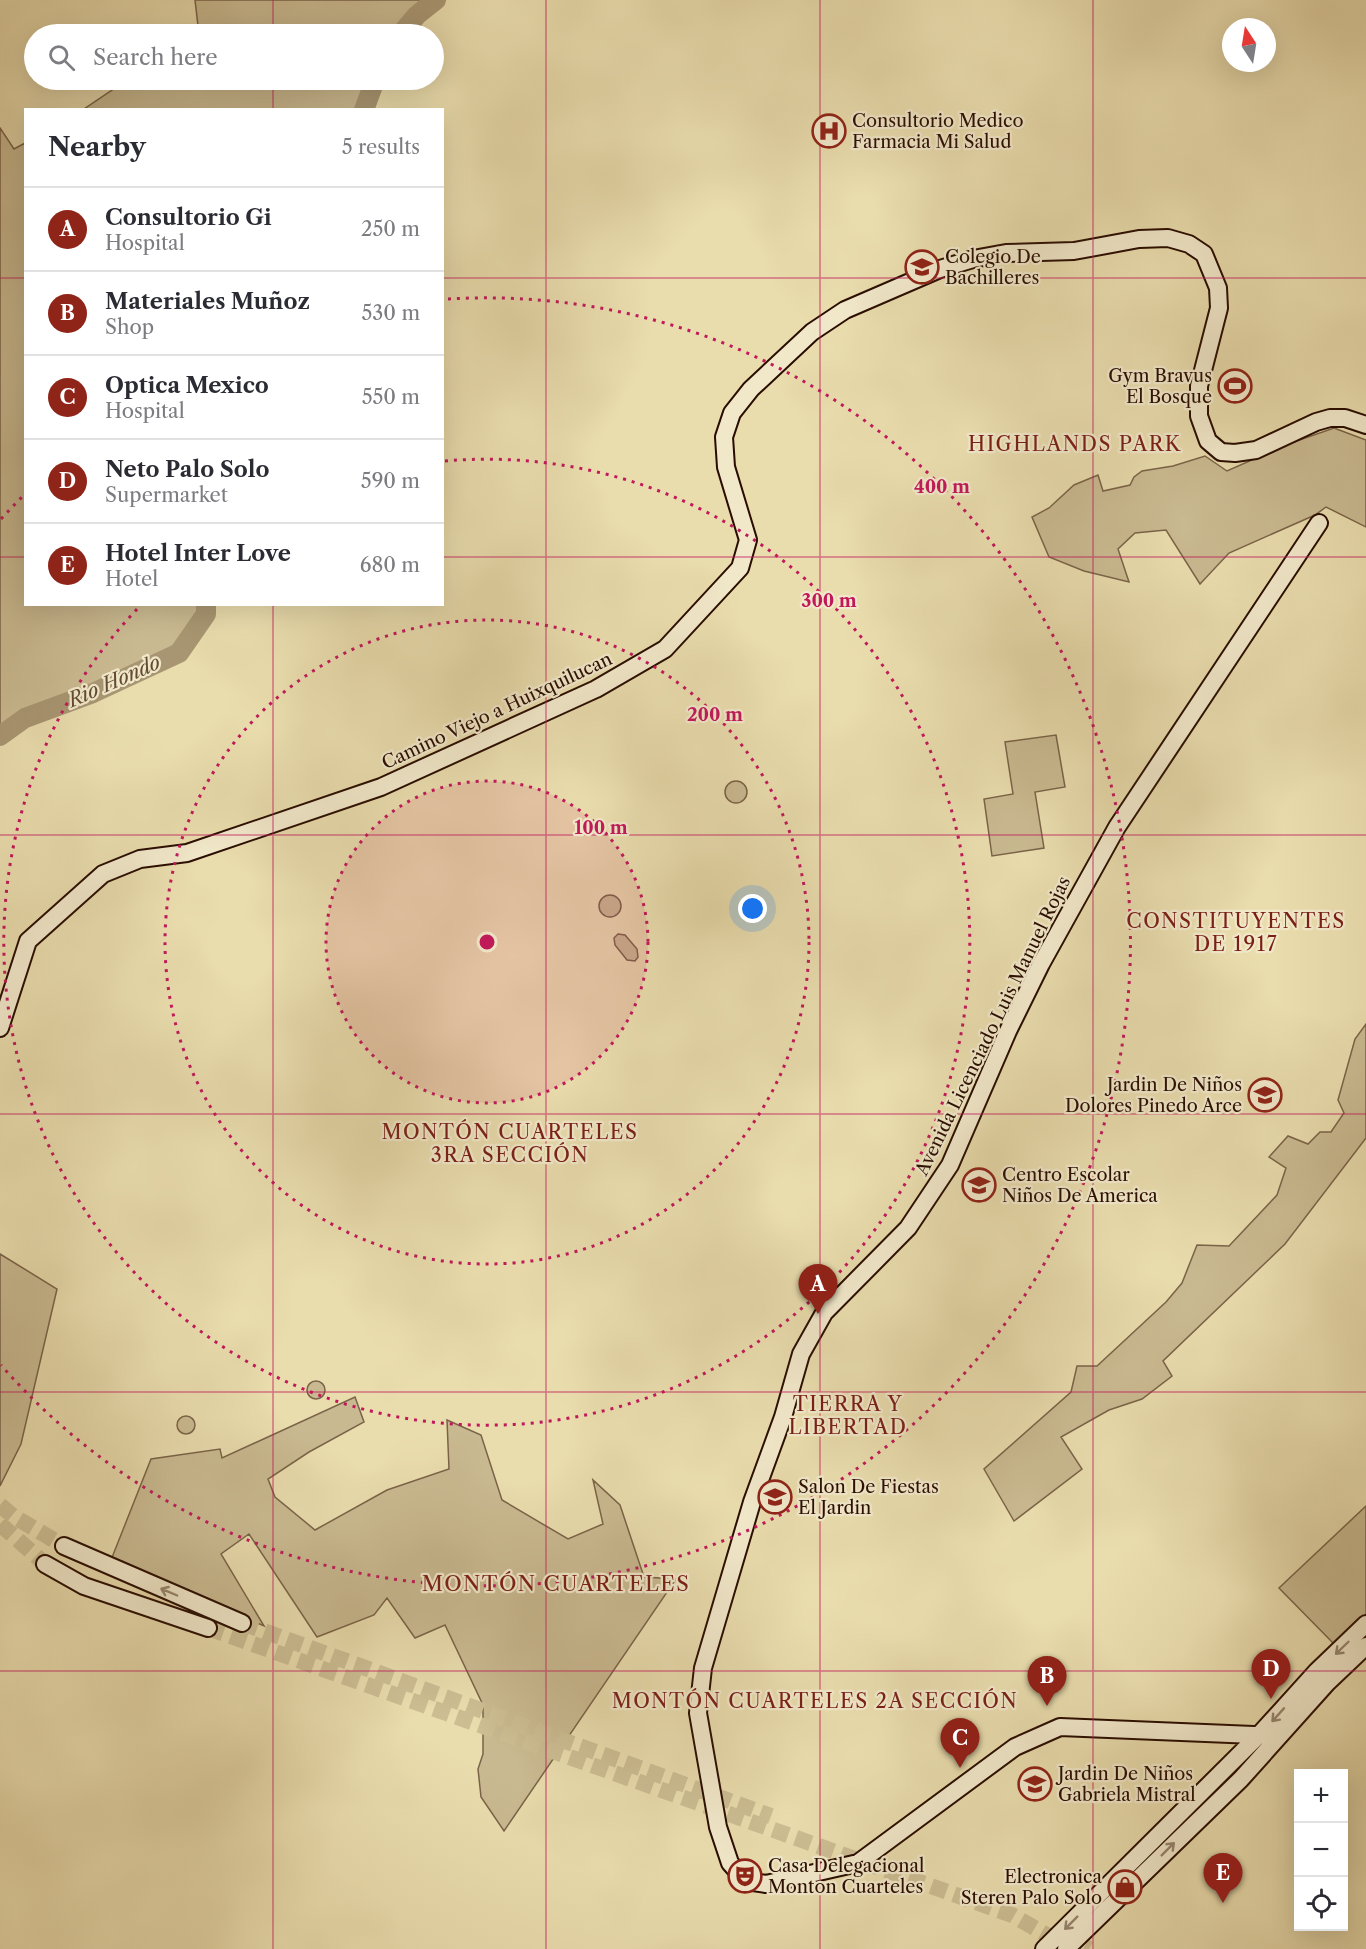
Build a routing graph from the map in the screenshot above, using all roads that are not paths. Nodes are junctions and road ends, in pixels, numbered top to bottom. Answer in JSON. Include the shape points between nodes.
{"nodes":[{"id":1,"x":1366,"y":425,"type":"edge"},
{"id":2,"x":1319,"y":523,"type":"dead end"},
{"id":3,"x":0,"y":1028,"type":"edge"},
{"id":4,"x":68,"y":1547,"type":"tunnel mouth"},
{"id":5,"x":48,"y":1566,"type":"tunnel mouth"},
{"id":6,"x":242,"y":1623,"type":"tunnel mouth"},
{"id":7,"x":1366,"y":1624,"type":"edge"},
{"id":8,"x":200,"y":1625,"type":"tunnel mouth"},
{"id":9,"x":1366,"y":1646,"type":"edge"},
{"id":10,"x":1258,"y":1736,"type":"junction"},
{"id":11,"x":1278,"y":1736,"type":"junction"},
{"id":12,"x":1138,"y":1867,"type":"junction"},
{"id":13,"x":1044,"y":1949,"type":"edge"},
{"id":14,"x":1066,"y":1949,"type":"edge"}],
"edges":[{"from":1,"to":3,"type":"main road","name":"Camino Viejo a Huixquilucan","via":[[1330,418],[1256,450],[1235,453],[1221,452],[1208,441],[1199,416],[1199,386],[1219,308],[1218,288],[1204,254],[1189,244],[1168,238],[1138,239],[1074,251],[990,255],[940,269],[856,306],[812,332],[751,389],[732,413],[724,437],[726,467],[748,540],[740,568],[665,649],[596,689],[381,787],[187,853],[140,859],[103,874],[28,941]]},
{"from":2,"to":10,"type":"main road","name":"Avenida Licenciado Luis Manuel Rojas","via":[[1117,827],[1041,964],[950,1165],[908,1228],[824,1313],[801,1354],[703,1668],[698,1713],[718,1827],[730,1863],[746,1881],[766,1884],[858,1863],[1014,1747],[1060,1727]]},
{"from":6,"to":4,"type":"main road","one_way":true},
{"from":5,"to":8,"type":"main road","via":[[84,1586]]},
{"from":7,"to":10,"type":"main road","one_way":true},
{"from":9,"to":11,"type":"main road"},
{"from":10,"to":11,"type":"main road","name":"Avenida Licenciado Luis Manuel Rojas"},
{"from":10,"to":12,"type":"main road"},
{"from":12,"to":11,"type":"main road","one_way":true,"via":[[1240,1779]]},
{"from":12,"to":13,"type":"main road","one_way":true},
{"from":12,"to":14,"type":"main road"}]}
